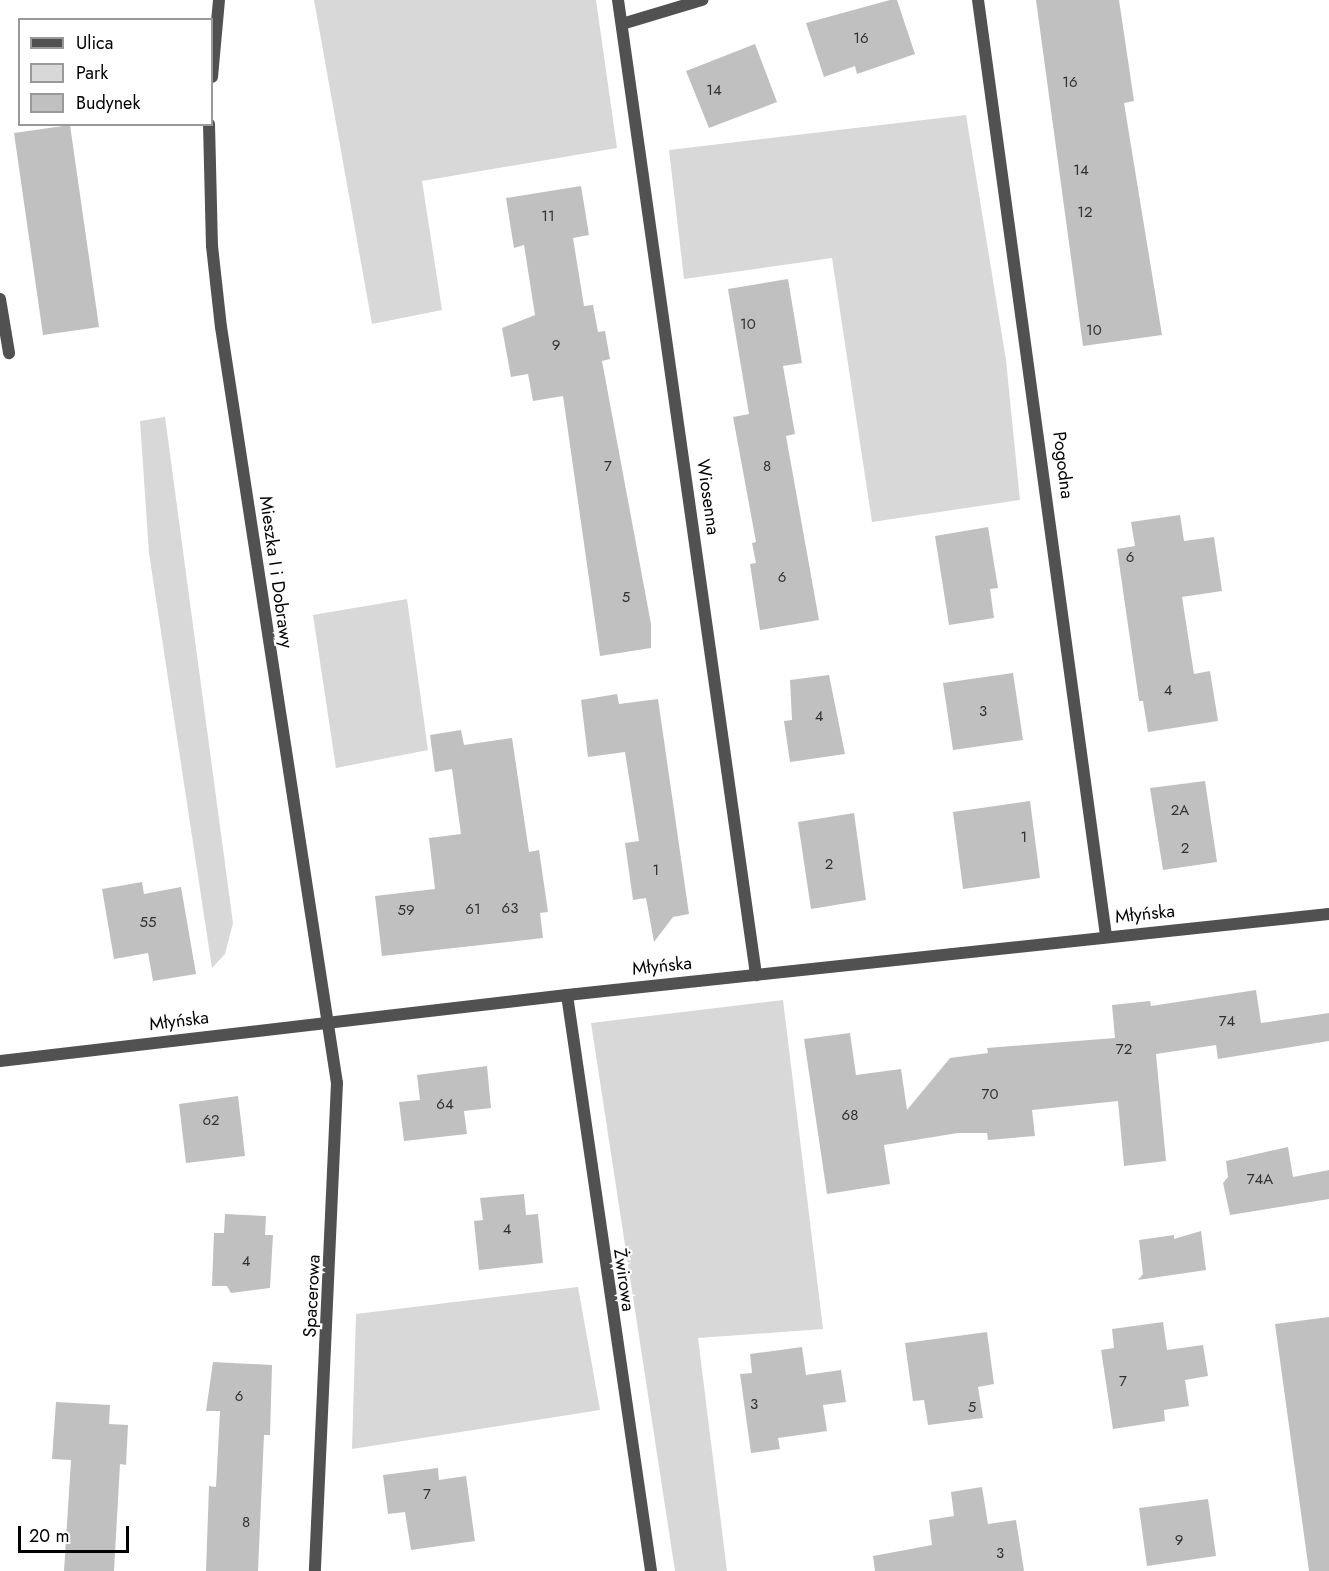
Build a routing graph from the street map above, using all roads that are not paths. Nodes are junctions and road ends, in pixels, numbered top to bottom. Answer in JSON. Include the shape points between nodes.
{"nodes":[{"id":1,"x":219,"y":0,"type":"edge"},
{"id":2,"x":618,"y":0,"type":"edge"},
{"id":3,"x":702,"y":0,"type":"edge"},
{"id":4,"x":978,"y":0,"type":"edge"},
{"id":5,"x":622,"y":24,"type":"junction"},
{"id":6,"x":213,"y":66,"type":"edge"},
{"id":7,"x":209,"y":126,"type":"edge"},
{"id":8,"x":0,"y":299,"type":"edge"},
{"id":9,"x":9,"y":353,"type":"dead end"},
{"id":10,"x":1329,"y":914,"type":"edge"},
{"id":11,"x":1106,"y":936,"type":"junction"},
{"id":12,"x":756,"y":975,"type":"junction"},
{"id":13,"x":567,"y":995,"type":"junction"},
{"id":14,"x":329,"y":1023,"type":"junction"},
{"id":15,"x":0,"y":1061,"type":"edge"},
{"id":16,"x":315,"y":1571,"type":"edge"},
{"id":17,"x":651,"y":1571,"type":"edge"}],
"edges":[{"from":1,"to":6,"type":"street"},
{"from":2,"to":5,"type":"street","name":"Wiosenna"},
{"from":3,"to":5,"type":"street"},
{"from":4,"to":11,"type":"street","name":"Pogodna","via":[[1035,388]]},
{"from":5,"to":12,"type":"street","name":"Wiosenna"},
{"from":7,"to":14,"type":"street","name":"Mieszka I i Dobrawy","via":[[219,308]]},
{"from":8,"to":9,"type":"street"},
{"from":10,"to":11,"type":"street","name":"Młyńska"},
{"from":11,"to":12,"type":"street","name":"Młyńska"},
{"from":12,"to":13,"type":"street","name":"Młyńska"},
{"from":13,"to":14,"type":"street","name":"Młyńska"},
{"from":13,"to":17,"type":"street","name":"Żwirowa"},
{"from":14,"to":15,"type":"street","name":"Młyńska"},
{"from":14,"to":16,"type":"street","name":"Spacerowa","via":[[339,1114]]}]}
